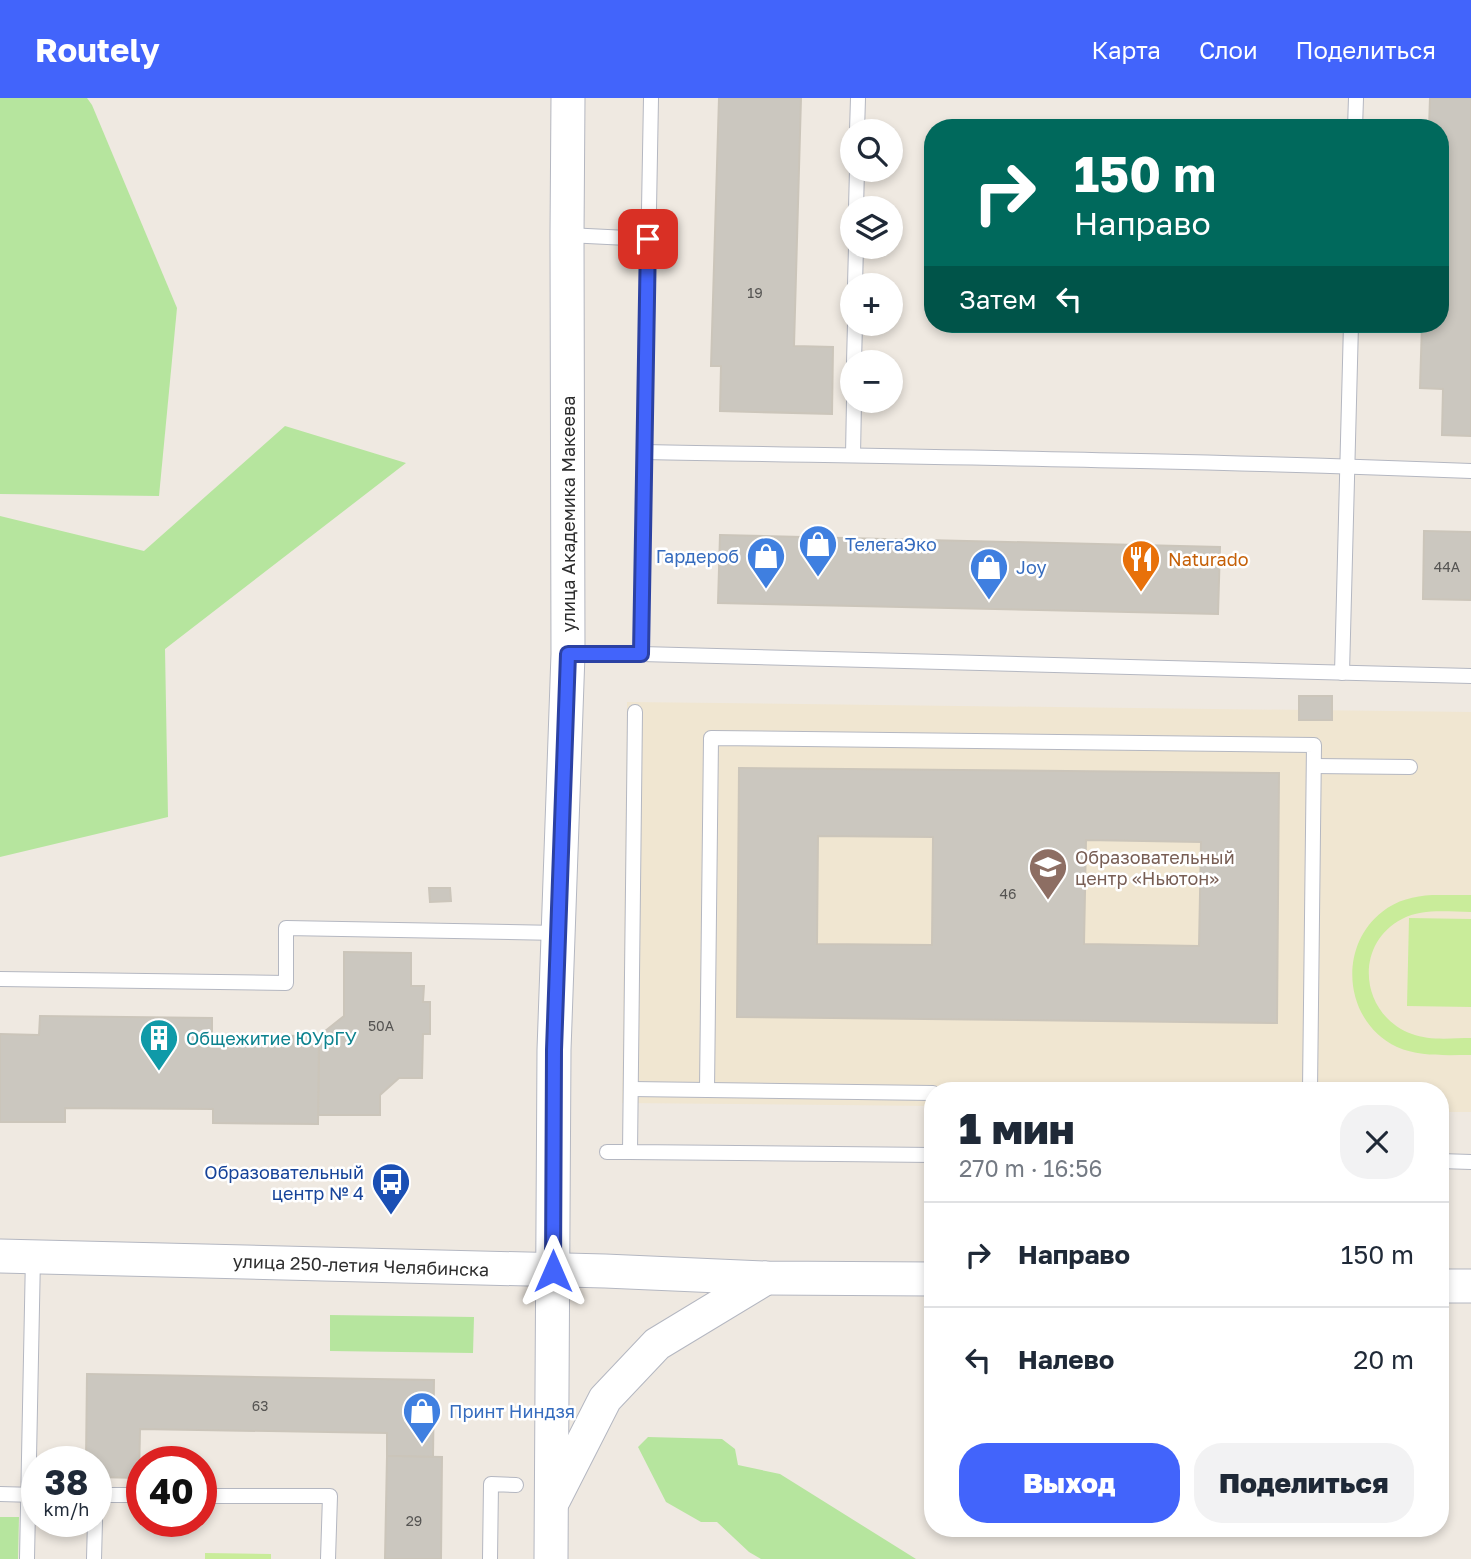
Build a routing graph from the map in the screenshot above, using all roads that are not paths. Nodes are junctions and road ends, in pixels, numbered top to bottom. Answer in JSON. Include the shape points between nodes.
{"nodes":[{"id":1,"x":568,"y":98,"type":"edge"},
{"id":2,"x":651,"y":98,"type":"edge"},
{"id":3,"x":858,"y":98,"type":"edge"},
{"id":4,"x":1356,"y":98,"type":"edge"},
{"id":5,"x":857,"y":119,"type":"edge"},
{"id":6,"x":1355,"y":119,"type":"edge"},
{"id":7,"x":566,"y":235,"type":"junction"},
{"id":8,"x":648,"y":239,"type":"junction"},
{"id":9,"x":1351,"y":333,"type":"edge"},
{"id":10,"x":854,"y":413,"type":"edge"},
{"id":11,"x":645,"y":452,"type":"junction"},
{"id":12,"x":853,"y":455,"type":"junction"},
{"id":13,"x":1346,"y":466,"type":"junction"},
{"id":14,"x":1471,"y":471,"type":"edge"},
{"id":15,"x":568,"y":654,"type":"junction"},
{"id":16,"x":641,"y":654,"type":"junction"},
{"id":17,"x":1342,"y":673,"type":"junction"},
{"id":18,"x":1471,"y":676,"type":"edge"},
{"id":19,"x":635,"y":712,"type":"dead end"},
{"id":20,"x":1314,"y":766,"type":"junction"},
{"id":21,"x":1410,"y":767,"type":"dead end"},
{"id":22,"x":559,"y":933,"type":"junction"},
{"id":23,"x":0,"y":979,"type":"edge"},
{"id":24,"x":1310,"y":1082,"type":"edge"},
{"id":25,"x":631,"y":1089,"type":"junction"},
{"id":26,"x":707,"y":1090,"type":"junction"},
{"id":27,"x":924,"y":1093,"type":"edge"},
{"id":28,"x":607,"y":1152,"type":"dead end"},
{"id":29,"x":630,"y":1152,"type":"junction"},
{"id":30,"x":924,"y":1155,"type":"edge"},
{"id":31,"x":1449,"y":1161,"type":"edge"},
{"id":32,"x":1471,"y":1162,"type":"edge"},
{"id":33,"x":0,"y":1256,"type":"edge"},
{"id":34,"x":33,"y":1256,"type":"junction"},
{"id":35,"x":553,"y":1271,"type":"junction"},
{"id":36,"x":766,"y":1278,"type":"junction"},
{"id":37,"x":924,"y":1279,"type":"edge"},
{"id":38,"x":1449,"y":1286,"type":"edge"},
{"id":39,"x":1471,"y":1286,"type":"edge"},
{"id":40,"x":33,"y":1446,"type":"edge"},
{"id":41,"x":516,"y":1485,"type":"dead end"},
{"id":42,"x":0,"y":1494,"type":"edge"},
{"id":43,"x":21,"y":1495,"type":"edge"},
{"id":44,"x":217,"y":1496,"type":"edge"},
{"id":45,"x":550,"y":1507,"type":"junction"},
{"id":46,"x":29,"y":1537,"type":"edge"},
{"id":47,"x":95,"y":1537,"type":"edge"},
{"id":48,"x":27,"y":1559,"type":"edge"},
{"id":49,"x":94,"y":1559,"type":"edge"},
{"id":50,"x":328,"y":1559,"type":"edge"},
{"id":51,"x":490,"y":1559,"type":"edge"},
{"id":52,"x":551,"y":1559,"type":"edge"}],
"edges":[{"from":1,"to":7,"type":"street","name":"улица Академика Макеева"},
{"from":2,"to":8,"type":"lane"},
{"from":3,"to":5,"type":"lane"},
{"from":4,"to":6,"type":"lane"},
{"from":7,"to":8,"type":"lane"},
{"from":7,"to":15,"type":"street","name":"улица Академика Макеева"},
{"from":8,"to":11,"type":"lane"},
{"from":9,"to":13,"type":"lane"},
{"from":10,"to":12,"type":"lane"},
{"from":11,"to":12,"type":"lane"},
{"from":11,"to":16,"type":"lane"},
{"from":12,"to":13,"type":"lane"},
{"from":13,"to":14,"type":"lane"},
{"from":13,"to":17,"type":"lane"},
{"from":15,"to":16,"type":"lane"},
{"from":15,"to":22,"type":"street","name":"улица Академика Макеева"},
{"from":16,"to":17,"type":"lane"},
{"from":17,"to":18,"type":"lane"},
{"from":19,"to":25,"type":"lane"},
{"from":20,"to":21,"type":"lane"},
{"from":20,"to":24,"type":"lane"},
{"from":20,"to":26,"type":"lane","via":[[1314,745],[711,738]]},
{"from":22,"to":23,"type":"lane","via":[[286,929],[286,983]]},
{"from":22,"to":35,"type":"street","name":"улица Академика Макеева"},
{"from":25,"to":26,"type":"lane"},
{"from":25,"to":29,"type":"lane"},
{"from":26,"to":27,"type":"lane"},
{"from":28,"to":29,"type":"lane"},
{"from":29,"to":30,"type":"lane"},
{"from":31,"to":32,"type":"lane"},
{"from":33,"to":34,"type":"street","name":"улица 250-летия Челябинска"},
{"from":34,"to":35,"type":"street","name":"улица 250-летия Челябинска"},
{"from":34,"to":40,"type":"lane"},
{"from":35,"to":36,"type":"street","name":"улица 250-летия Челябинска"},
{"from":35,"to":45,"type":"street","name":"улица Академика Макеева"},
{"from":36,"to":37,"type":"street","name":"улица 250-летия Челябинска"},
{"from":36,"to":45,"type":"street","via":[[657,1344],[605,1399]]},
{"from":38,"to":39,"type":"street"},
{"from":41,"to":51,"type":"lane","via":[[491,1484]]},
{"from":42,"to":43,"type":"lane"},
{"from":44,"to":50,"type":"lane","via":[[330,1496]]},
{"from":45,"to":52,"type":"street","name":"улица Академика Макеева"},
{"from":46,"to":48,"type":"lane"},
{"from":47,"to":49,"type":"lane"}]}
